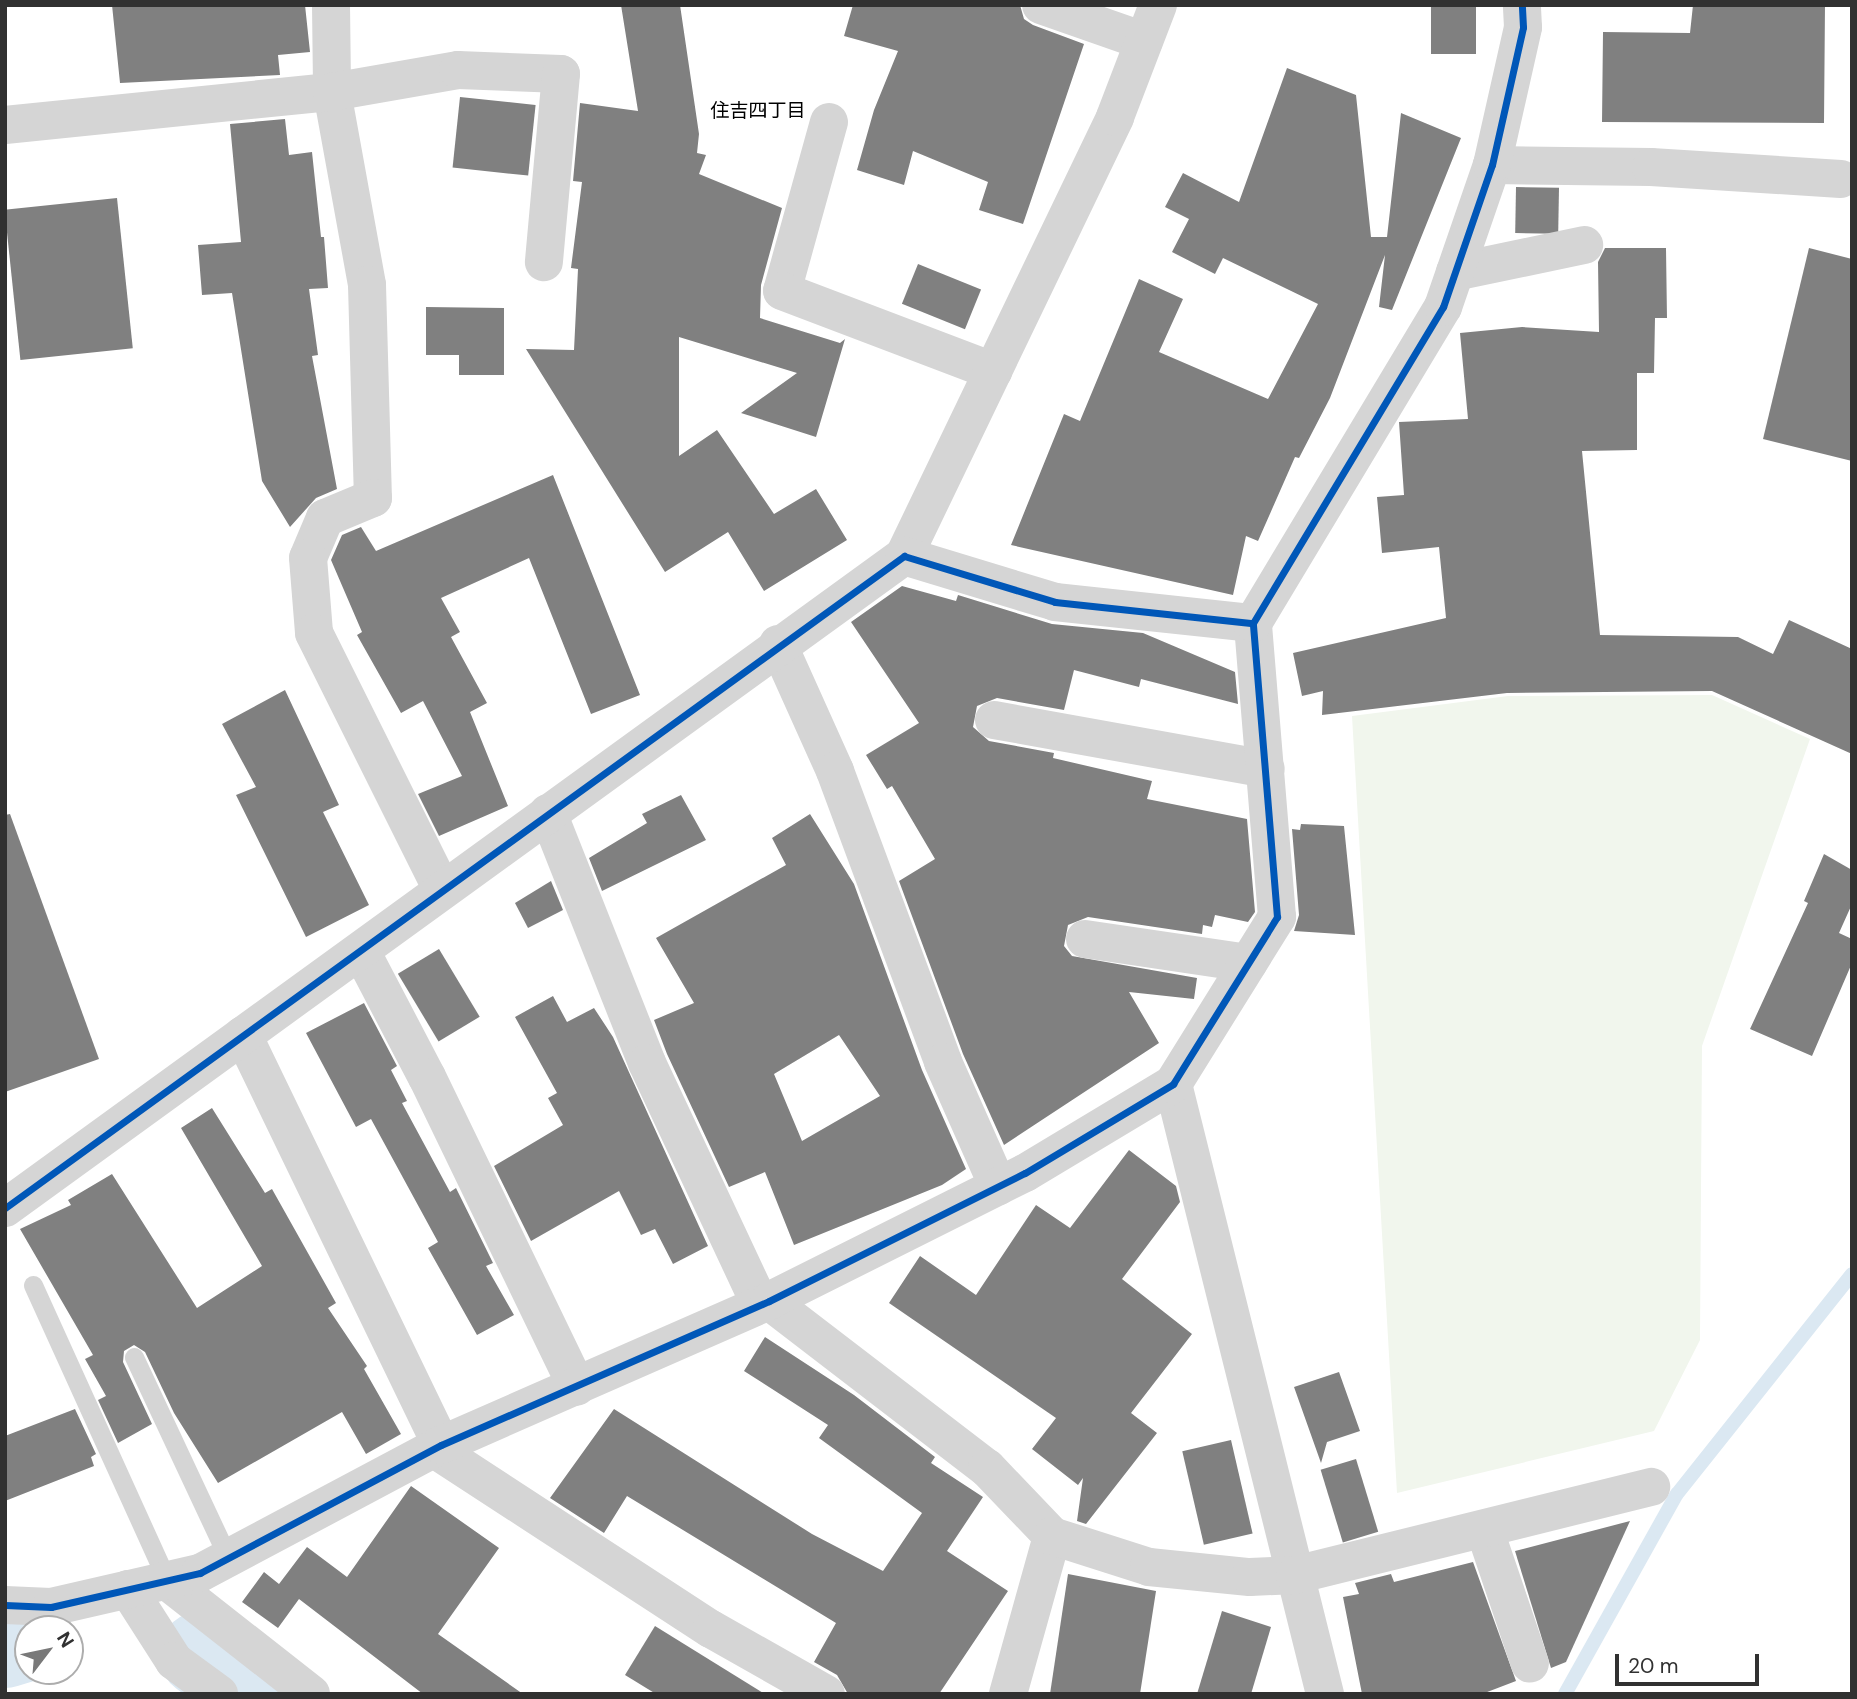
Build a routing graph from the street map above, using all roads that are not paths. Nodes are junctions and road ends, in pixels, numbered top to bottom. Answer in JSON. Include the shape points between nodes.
{"nodes":[{"id":1,"x":331,"y":5,"type":"edge"},
{"id":2,"x":1041,"y":5,"type":"edge"},
{"id":3,"x":1158,"y":5,"type":"edge"},
{"id":4,"x":1522,"y":5,"type":"edge"},
{"id":5,"x":1144,"y":41,"type":"junction"},
{"id":6,"x":332,"y":92,"type":"junction"},
{"id":7,"x":829,"y":121,"type":"dead end"},
{"id":8,"x":5,"y":125,"type":"edge"},
{"id":9,"x":1492,"y":165,"type":"junction"},
{"id":10,"x":1841,"y":179,"type":"dead end"},
{"id":11,"x":1584,"y":245,"type":"dead end"},
{"id":12,"x":544,"y":262,"type":"dead end"},
{"id":13,"x":1455,"y":272,"type":"junction"},
{"id":14,"x":993,"y":371,"type":"junction"},
{"id":15,"x":904,"y":556,"type":"junction"},
{"id":16,"x":1253,"y":623,"type":"junction"},
{"id":17,"x":778,"y":644,"type":"junction"},
{"id":18,"x":994,"y":720,"type":"dead end"},
{"id":19,"x":1266,"y":769,"type":"junction"},
{"id":20,"x":548,"y":813,"type":"junction"},
{"id":21,"x":442,"y":890,"type":"junction"},
{"id":22,"x":1085,"y":939,"type":"dead end"},
{"id":23,"x":361,"y":951,"type":"junction"},
{"id":24,"x":1248,"y":963,"type":"junction"},
{"id":25,"x":243,"y":1035,"type":"junction"},
{"id":26,"x":1173,"y":1084,"type":"junction"},
{"id":27,"x":999,"y":1186,"type":"junction"},
{"id":28,"x":5,"y":1208,"type":"edge"},
{"id":29,"x":33,"y":1285,"type":"dead end"},
{"id":30,"x":764,"y":1303,"type":"junction"},
{"id":31,"x":134,"y":1357,"type":"dead end"},
{"id":32,"x":577,"y":1387,"type":"junction"},
{"id":33,"x":439,"y":1448,"type":"junction"},
{"id":34,"x":1651,"y":1487,"type":"dead end"},
{"id":35,"x":1485,"y":1531,"type":"junction"},
{"id":36,"x":1052,"y":1536,"type":"junction"},
{"id":37,"x":228,"y":1558,"type":"junction"},
{"id":38,"x":1295,"y":1575,"type":"junction"},
{"id":39,"x":167,"y":1580,"type":"junction"},
{"id":40,"x":128,"y":1590,"type":"junction"},
{"id":41,"x":5,"y":1605,"type":"edge"},
{"id":42,"x":1530,"y":1664,"type":"dead end"},
{"id":43,"x":219,"y":1694,"type":"edge"},
{"id":44,"x":312,"y":1694,"type":"edge"},
{"id":45,"x":826,"y":1694,"type":"edge"},
{"id":46,"x":1008,"y":1694,"type":"edge"},
{"id":47,"x":1325,"y":1694,"type":"edge"}],
"edges":[{"from":1,"to":6,"type":"street"},
{"from":2,"to":5,"type":"street"},
{"from":3,"to":5,"type":"street"},
{"from":4,"to":9,"type":"street","via":[[1523,27]]},
{"from":5,"to":14,"type":"street","via":[[1115,117]]},
{"from":6,"to":8,"type":"street"},
{"from":6,"to":12,"type":"street","via":[[458,70],[561,74]]},
{"from":6,"to":21,"type":"street","via":[[367,285],[373,498],[325,518],[308,558],[314,633]]},
{"from":7,"to":14,"type":"street","via":[[782,291]]},
{"from":9,"to":10,"type":"street","via":[[1651,167]]},
{"from":9,"to":13,"type":"street"},
{"from":11,"to":13,"type":"street"},
{"from":13,"to":16,"type":"street","via":[[1443,307]]},
{"from":14,"to":15,"type":"street"},
{"from":15,"to":16,"type":"street","via":[[1055,602]]},
{"from":15,"to":17,"type":"street"},
{"from":16,"to":19,"type":"street"},
{"from":17,"to":20,"type":"street"},
{"from":17,"to":27,"type":"street","via":[[835,771],[943,1062]]},
{"from":18,"to":19,"type":"street"},
{"from":19,"to":24,"type":"street","via":[[1277,917]]},
{"from":20,"to":21,"type":"street"},
{"from":20,"to":30,"type":"street","via":[[647,1063]]},
{"from":21,"to":23,"type":"street"},
{"from":22,"to":24,"type":"street"},
{"from":23,"to":25,"type":"street"},
{"from":23,"to":32,"type":"street"},
{"from":24,"to":26,"type":"street"},
{"from":25,"to":28,"type":"street"},
{"from":25,"to":33,"type":"street"},
{"from":26,"to":27,"type":"street"},
{"from":26,"to":38,"type":"street"},
{"from":27,"to":30,"type":"street"},
{"from":29,"to":39,"type":"lane"},
{"from":30,"to":32,"type":"street"},
{"from":30,"to":36,"type":"street","via":[[987,1468]]},
{"from":31,"to":37,"type":"lane"},
{"from":32,"to":33,"type":"street"},
{"from":33,"to":37,"type":"street"},
{"from":33,"to":45,"type":"street","via":[[711,1629]]},
{"from":34,"to":35,"type":"street"},
{"from":35,"to":38,"type":"street"},
{"from":35,"to":42,"type":"street"},
{"from":36,"to":38,"type":"street","via":[[1149,1567],[1250,1577]]},
{"from":36,"to":46,"type":"street"},
{"from":37,"to":39,"type":"street","via":[[200,1573]]},
{"from":38,"to":47,"type":"street"},
{"from":39,"to":40,"type":"street"},
{"from":39,"to":44,"type":"street"},
{"from":40,"to":41,"type":"street","via":[[51,1606]]},
{"from":40,"to":43,"type":"street","via":[[174,1661]]}]}
